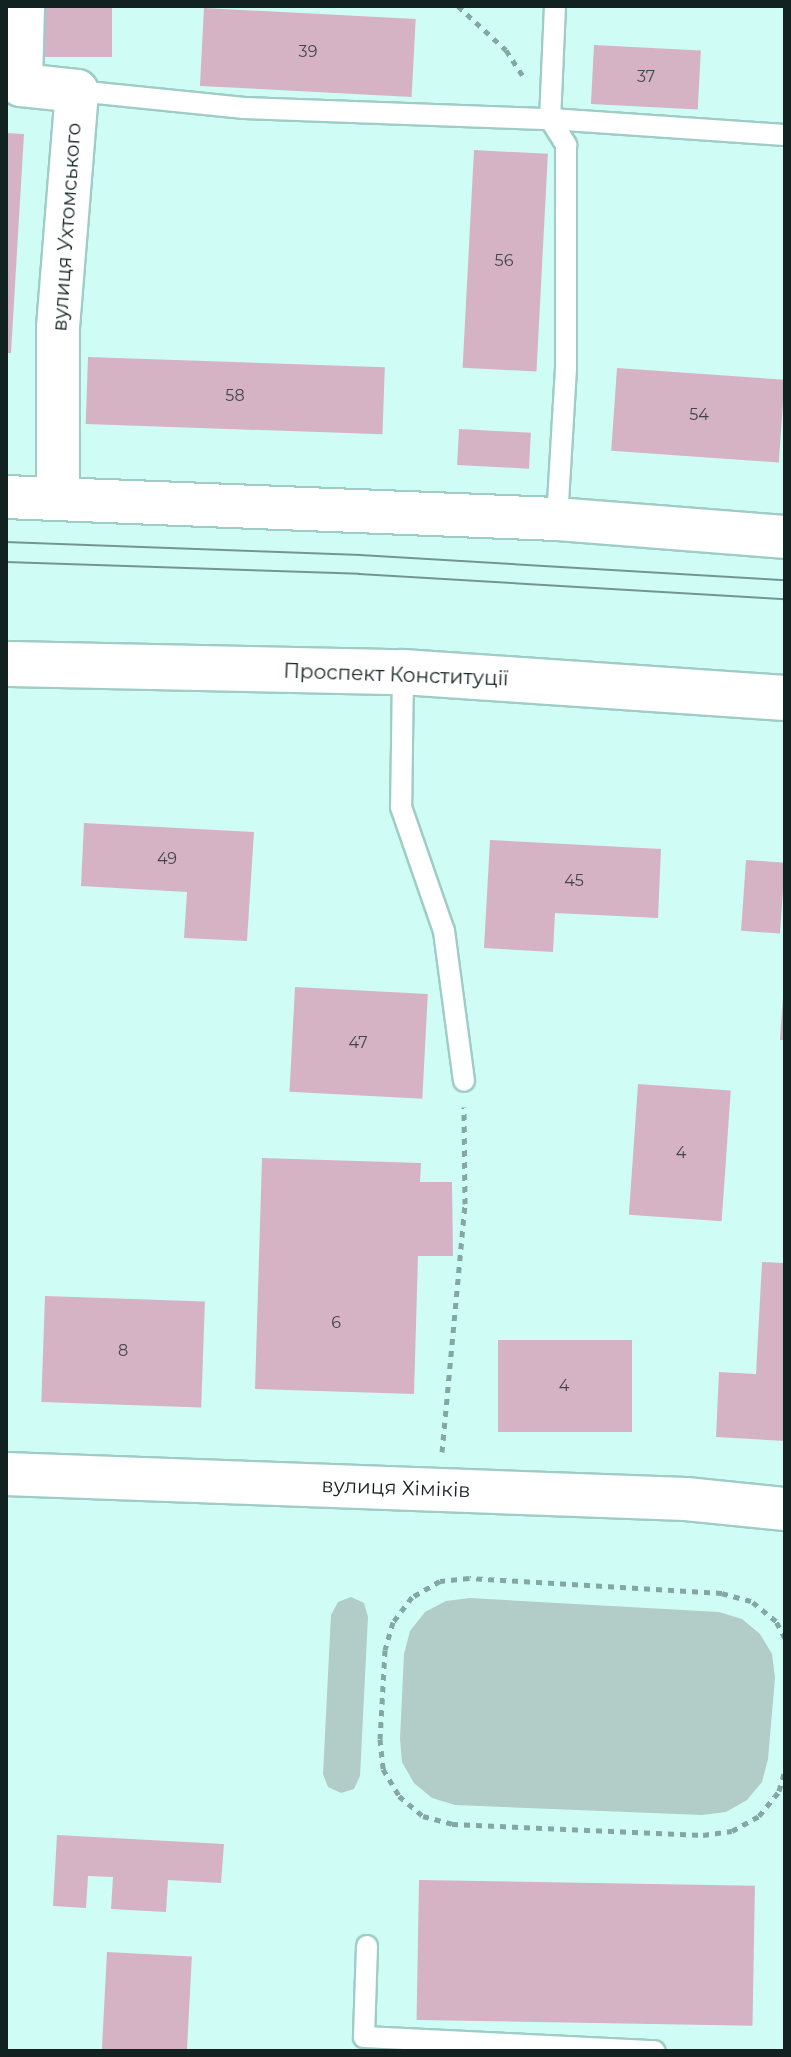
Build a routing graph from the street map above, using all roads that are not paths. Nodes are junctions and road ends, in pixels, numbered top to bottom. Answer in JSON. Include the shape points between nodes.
{"nodes":[{"id":1,"x":23,"y":6,"type":"edge"},
{"id":2,"x":555,"y":6,"type":"edge"},
{"id":3,"x":77,"y":91,"type":"junction"},
{"id":4,"x":550,"y":119,"type":"junction"},
{"id":5,"x":785,"y":135,"type":"edge"},
{"id":6,"x":6,"y":497,"type":"edge"},
{"id":7,"x":58,"y":497,"type":"junction"},
{"id":8,"x":557,"y":519,"type":"junction"},
{"id":9,"x":785,"y":537,"type":"edge"},
{"id":10,"x":6,"y":664,"type":"edge"},
{"id":11,"x":403,"y":672,"type":"junction"},
{"id":12,"x":785,"y":698,"type":"edge"},
{"id":13,"x":464,"y":1081,"type":"road end"},
{"id":14,"x":6,"y":1474,"type":"edge"},
{"id":15,"x":785,"y":1509,"type":"edge"},
{"id":16,"x":367,"y":1946,"type":"dead end"},
{"id":17,"x":655,"y":2051,"type":"edge"}],
"edges":[{"from":1,"to":3,"type":"street","via":[[21,85]]},
{"from":2,"to":4,"type":"lane"},
{"from":3,"to":4,"type":"lane","via":[[244,108]]},
{"from":3,"to":7,"type":"street","name":"вулиця Ухтомського","via":[[58,328]]},
{"from":4,"to":5,"type":"lane"},
{"from":4,"to":8,"type":"lane","via":[[566,145],[566,368]]},
{"from":6,"to":7,"type":"street"},
{"from":7,"to":8,"type":"street"},
{"from":8,"to":9,"type":"street"},
{"from":10,"to":11,"type":"street","name":"Проспект Конституції"},
{"from":11,"to":12,"type":"street","name":"Проспект Конституції"},
{"from":11,"to":13,"type":"lane","via":[[401,807],[444,931]]},
{"from":14,"to":15,"type":"street","name":"вулиця Хіміків","via":[[686,1499]]},
{"from":16,"to":17,"type":"lane","via":[[364,2037]]}]}
